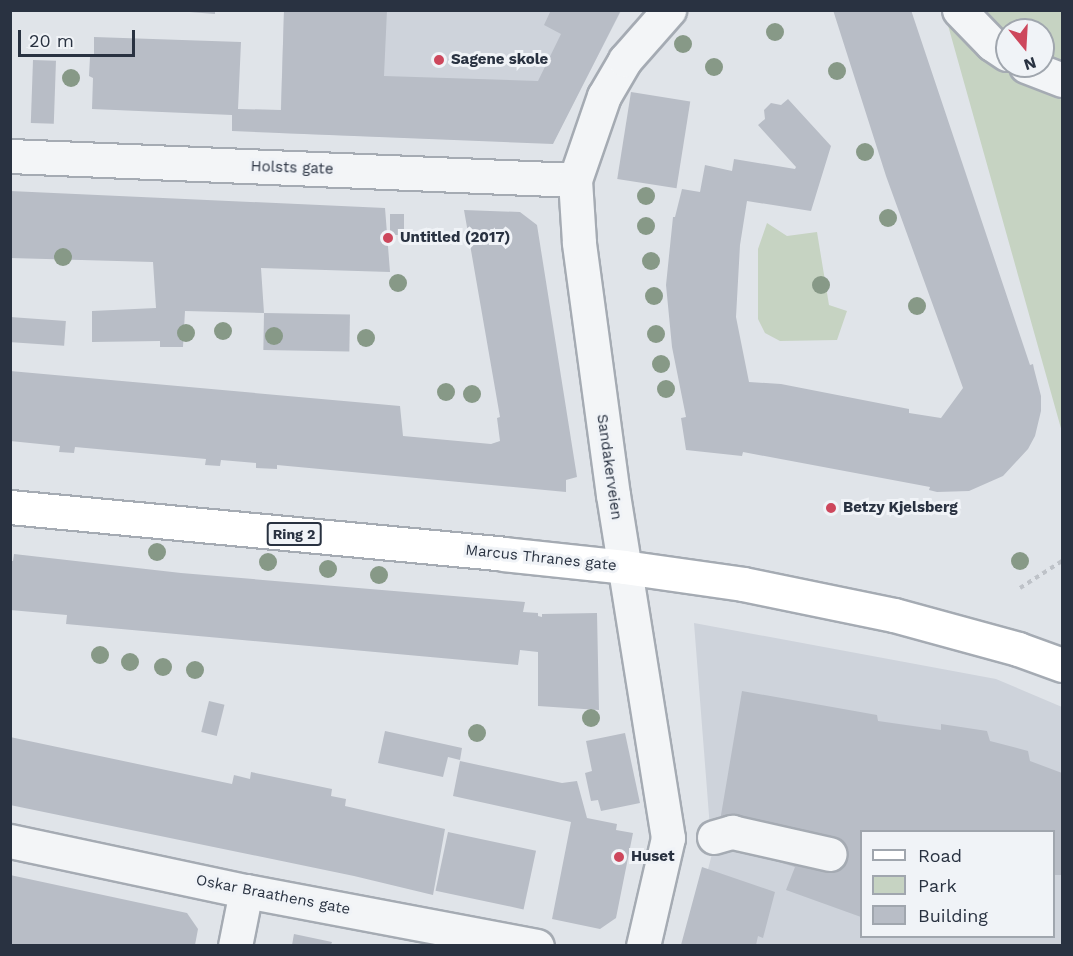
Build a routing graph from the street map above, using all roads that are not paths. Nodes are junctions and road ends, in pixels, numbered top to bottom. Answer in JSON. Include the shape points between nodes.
{"nodes":[{"id":1,"x":669,"y":10,"type":"edge"},
{"id":2,"x":959,"y":10,"type":"edge"},
{"id":3,"x":995,"y":46,"type":"edge"},
{"id":4,"x":10,"y":156,"type":"edge"},
{"id":5,"x":574,"y":180,"type":"junction"},
{"id":6,"x":10,"y":507,"type":"edge"},
{"id":7,"x":624,"y":567,"type":"junction"},
{"id":8,"x":1062,"y":665,"type":"edge"},
{"id":9,"x":714,"y":837,"type":"junction"},
{"id":10,"x":668,"y":838,"type":"junction"},
{"id":11,"x":10,"y":841,"type":"edge"},
{"id":12,"x":753,"y":853,"type":"dead end"},
{"id":13,"x":830,"y":854,"type":"dead end"},
{"id":14,"x":246,"y":891,"type":"junction"},
{"id":15,"x":235,"y":945,"type":"edge"},
{"id":16,"x":537,"y":945,"type":"edge"},
{"id":17,"x":643,"y":945,"type":"edge"}],
"edges":[{"from":1,"to":5,"type":"street","name":"Sandakerveien","via":[[625,60],[604,96]]},
{"from":2,"to":3,"type":"street"},
{"from":4,"to":5,"type":"street","name":"Holsts gate"},
{"from":5,"to":7,"type":"street","name":"Sandakerveien"},
{"from":6,"to":7,"type":"main road","name":"Marcus Thranes gate","number":"Ring 2"},
{"from":7,"to":8,"type":"main road","name":"Marcus Thranes gate","number":"Ring 2","via":[[851,604],[960,632]]},
{"from":7,"to":10,"type":"street","name":"Sandakerveien"},
{"from":9,"to":10,"type":"street"},
{"from":9,"to":12,"type":"street"},
{"from":9,"to":13,"type":"street","via":[[732,832]]},
{"from":10,"to":17,"type":"street","name":"Sandakerveien"},
{"from":11,"to":14,"type":"street","name":"Oskar Braathens gate"},
{"from":14,"to":15,"type":"street"},
{"from":14,"to":16,"type":"street","name":"Oskar Braathens gate"}]}
